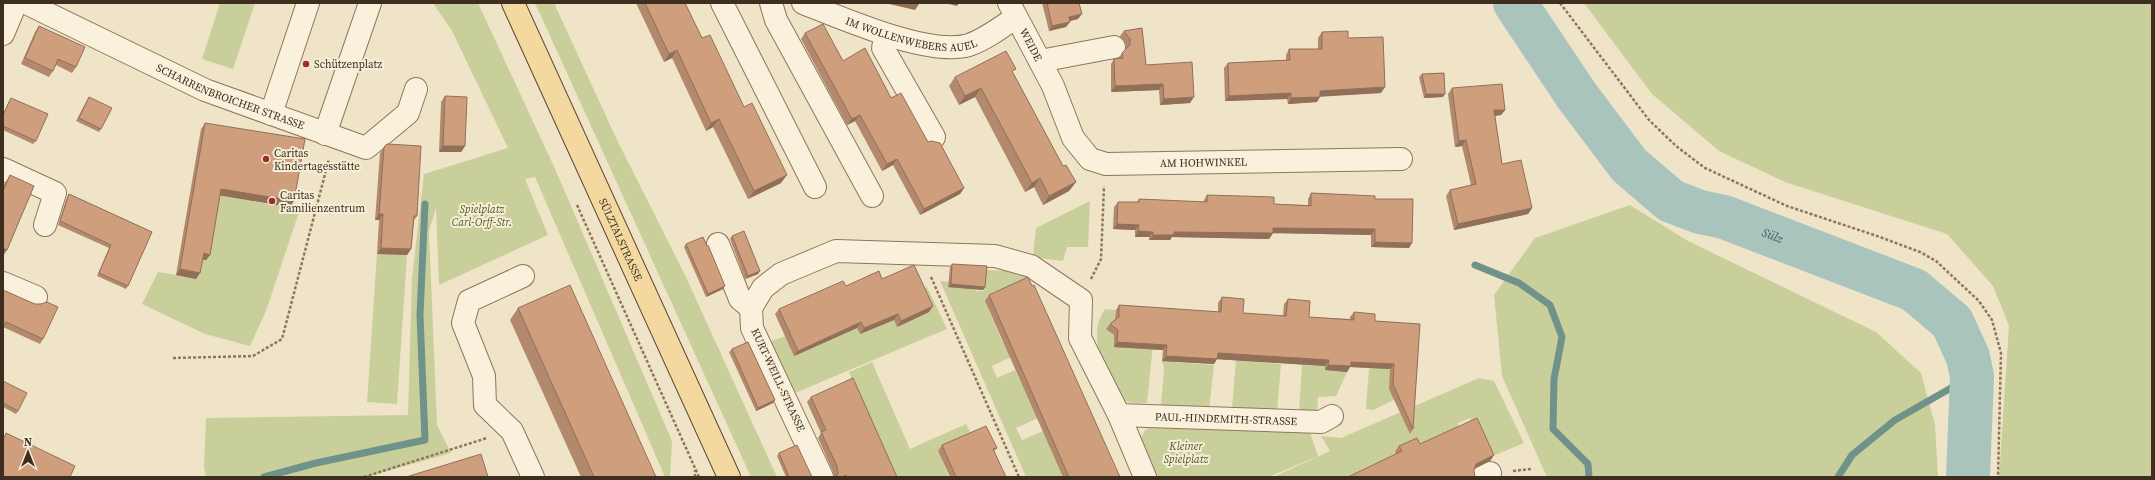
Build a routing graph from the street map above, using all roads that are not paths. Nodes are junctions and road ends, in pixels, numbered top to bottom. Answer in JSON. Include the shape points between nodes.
{"nodes":[{"id":1,"x":16,"y":3,"type":"edge"},
{"id":2,"x":26,"y":3,"type":"edge"},
{"id":3,"x":308,"y":3,"type":"edge"},
{"id":4,"x":370,"y":3,"type":"edge"},
{"id":5,"x":513,"y":3,"type":"edge"},
{"id":6,"x":722,"y":3,"type":"edge"},
{"id":7,"x":771,"y":3,"type":"edge"},
{"id":8,"x":803,"y":3,"type":"edge"},
{"id":9,"x":1013,"y":10,"type":"edge"},
{"id":10,"x":3,"y":34,"type":"edge"},
{"id":11,"x":886,"y":35,"type":"junction"},
{"id":12,"x":1114,"y":47,"type":"dead end"},
{"id":13,"x":1040,"y":61,"type":"junction"},
{"id":14,"x":1053,"y":86,"type":"joint"},
{"id":15,"x":416,"y":89,"type":"dead end"},
{"id":16,"x":271,"y":114,"type":"junction"},
{"id":17,"x":330,"y":135,"type":"junction"},
{"id":18,"x":934,"y":137,"type":"dead end"},
{"id":19,"x":1401,"y":159,"type":"dead end"},
{"id":20,"x":3,"y":169,"type":"edge"},
{"id":21,"x":815,"y":187,"type":"dead end"},
{"id":22,"x":872,"y":196,"type":"dead end"},
{"id":23,"x":45,"y":225,"type":"dead end"},
{"id":24,"x":718,"y":244,"type":"dead end"},
{"id":25,"x":523,"y":276,"type":"dead end"},
{"id":26,"x":3,"y":283,"type":"edge"},
{"id":27,"x":36,"y":297,"type":"dead end"},
{"id":28,"x":751,"y":308,"type":"junction"},
{"id":29,"x":1119,"y":415,"type":"junction"},
{"id":30,"x":1332,"y":416,"type":"dead end"},
{"id":31,"x":533,"y":477,"type":"edge"},
{"id":32,"x":729,"y":477,"type":"edge"},
{"id":33,"x":822,"y":477,"type":"edge"},
{"id":34,"x":1146,"y":477,"type":"edge"}],
"edges":[{"from":1,"to":10,"type":"street"},
{"from":2,"to":16,"type":"street","name":"SCHARRENBROICHER STRASSE","via":[[204,90]]},
{"from":3,"to":16,"type":"street"},
{"from":4,"to":17,"type":"street"},
{"from":5,"to":32,"type":"main road","name":"SÜLZTALSTRASSE"},
{"from":6,"to":21,"type":"street"},
{"from":7,"to":22,"type":"street","via":[[776,20]]},
{"from":8,"to":11,"type":"street","name":"IM WOLLENWEBERS AUEL"},
{"from":9,"to":11,"type":"street","name":"IM WOLLENWEBERS AUEL","via":[[994,33],[969,45],[948,47]]},
{"from":9,"to":13,"type":"street","name":"WEIDE"},
{"from":11,"to":18,"type":"street","via":[[883,48]]},
{"from":12,"to":13,"type":"street"},
{"from":13,"to":14,"type":"street","name":"WEIDE"},
{"from":14,"to":19,"type":"street","name":"AM HOHWINKEL","via":[[1073,138],[1090,159],[1106,164]]},
{"from":15,"to":17,"type":"street","name":"SCHARRENBROICHER STRASSE","via":[[408,113],[366,148]]},
{"from":16,"to":17,"type":"street","name":"SCHARRENBROICHER STRASSE"},
{"from":20,"to":23,"type":"street","via":[[55,193]]},
{"from":24,"to":28,"type":"street","via":[[740,299]]},
{"from":25,"to":31,"type":"street","via":[[469,301],[463,323],[484,376],[485,405],[512,431]]},
{"from":26,"to":27,"type":"street"},
{"from":28,"to":29,"type":"street","via":[[763,288],[780,274],[836,252],[995,256],[1032,266],[1081,300],[1080,338]]},
{"from":28,"to":33,"type":"street","name":"KURT-WEILL-STRASSE","via":[[752,328]]},
{"from":29,"to":30,"type":"street","name":"PAUL-HINDEMITH-STRASSE","via":[[1321,422]]},
{"from":29,"to":34,"type":"street"}]}
